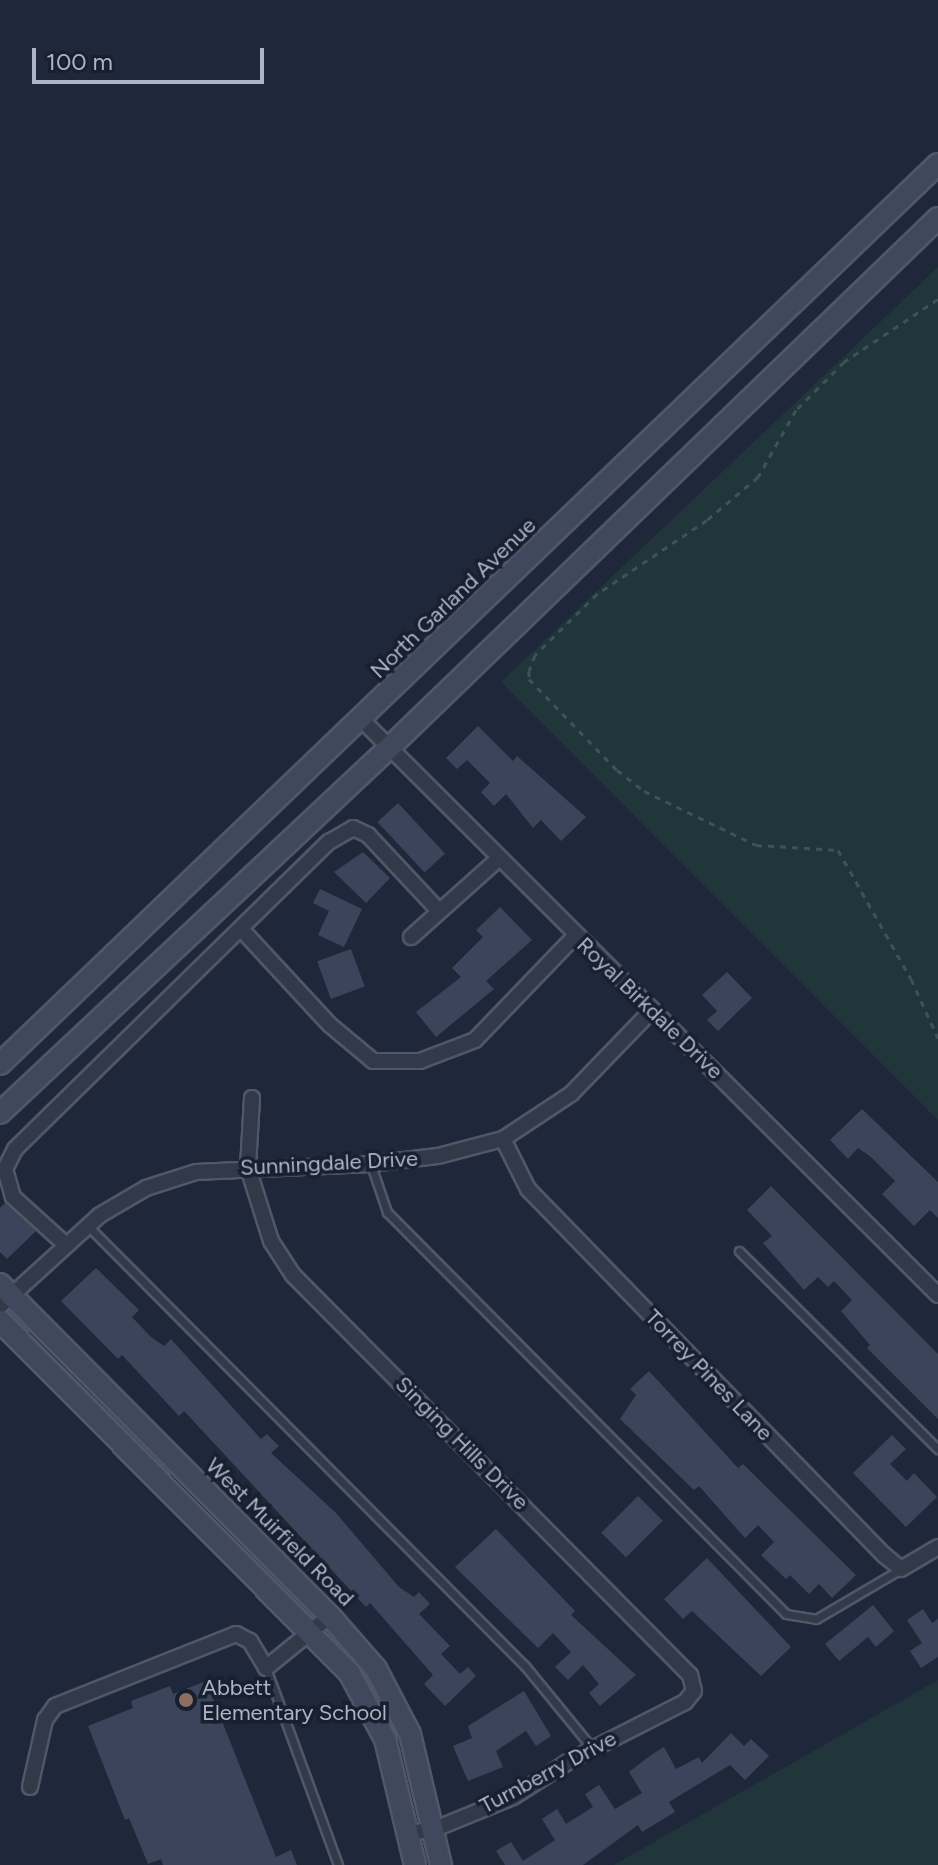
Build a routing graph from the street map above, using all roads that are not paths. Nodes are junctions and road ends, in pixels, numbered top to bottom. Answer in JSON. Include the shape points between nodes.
{"nodes":[{"id":1,"x":938,"y":164,"type":"edge"},
{"id":2,"x":938,"y":218,"type":"edge"},
{"id":3,"x":362,"y":720,"type":"junction"},
{"id":4,"x":390,"y":747,"type":"junction"},
{"id":5,"x":497,"y":860,"type":"junction"},
{"id":6,"x":439,"y":911,"type":"junction"},
{"id":7,"x":242,"y":930,"type":"junction"},
{"id":8,"x":575,"y":936,"type":"junction"},
{"id":9,"x":411,"y":937,"type":"dead end"},
{"id":10,"x":652,"y":1010,"type":"junction"},
{"id":11,"x":0,"y":1064,"type":"edge"},
{"id":12,"x":252,"y":1098,"type":"dead end"},
{"id":13,"x":0,"y":1113,"type":"edge"},
{"id":14,"x":503,"y":1139,"type":"junction"},
{"id":15,"x":371,"y":1164,"type":"junction"},
{"id":16,"x":248,"y":1168,"type":"junction"},
{"id":17,"x":88,"y":1226,"type":"junction"},
{"id":18,"x":66,"y":1245,"type":"junction"},
{"id":19,"x":739,"y":1251,"type":"dead end"},
{"id":20,"x":4,"y":1295,"type":"edge"},
{"id":21,"x":938,"y":1295,"type":"edge"},
{"id":22,"x":0,"y":1321,"type":"edge"},
{"id":23,"x":938,"y":1449,"type":"edge"},
{"id":24,"x":938,"y":1547,"type":"edge"},
{"id":25,"x":901,"y":1569,"type":"junction"},
{"id":26,"x":330,"y":1616,"type":"junction"},
{"id":27,"x":311,"y":1633,"type":"junction"},
{"id":28,"x":266,"y":1668,"type":"junction"},
{"id":29,"x":685,"y":1702,"type":"joint"},
{"id":30,"x":592,"y":1748,"type":"junction"},
{"id":31,"x":30,"y":1787,"type":"dead end"},
{"id":32,"x":435,"y":1829,"type":"junction"},
{"id":33,"x":409,"y":1833,"type":"junction"},
{"id":34,"x":338,"y":1865,"type":"edge"},
{"id":35,"x":415,"y":1865,"type":"edge"},
{"id":36,"x":441,"y":1865,"type":"edge"}],
"edges":[{"from":1,"to":3,"type":"main road","name":"North Garland Avenue"},
{"from":2,"to":4,"type":"main road"},
{"from":3,"to":4,"type":"street","name":"Royal Birkdale Drive"},
{"from":3,"to":11,"type":"main road","name":"North Garland Avenue"},
{"from":4,"to":5,"type":"street","name":"Royal Birkdale Drive"},
{"from":4,"to":13,"type":"main road"},
{"from":5,"to":6,"type":"street"},
{"from":5,"to":8,"type":"street","name":"Royal Birkdale Drive"},
{"from":6,"to":7,"type":"street","via":[[368,835],[353,828],[329,842]]},
{"from":6,"to":9,"type":"street"},
{"from":7,"to":8,"type":"street","via":[[330,1025],[373,1061],[420,1061],[475,1040]]},
{"from":7,"to":18,"type":"street","via":[[15,1149],[5,1169],[13,1197]]},
{"from":8,"to":10,"type":"street","name":"Royal Birkdale Drive"},
{"from":10,"to":14,"type":"street","name":"Sunningdale Drive","via":[[571,1094]]},
{"from":10,"to":21,"type":"street","name":"Royal Birkdale Drive"},
{"from":12,"to":16,"type":"street"},
{"from":14,"to":15,"type":"street","name":"Sunningdale Drive","via":[[438,1156]]},
{"from":14,"to":25,"type":"street","name":"Torrey Pines Lane","via":[[528,1189]]},
{"from":15,"to":16,"type":"street","name":"Sunningdale Drive"},
{"from":15,"to":25,"type":"lane","via":[[387,1212],[786,1614],[816,1619]]},
{"from":16,"to":17,"type":"street","name":"Sunningdale Drive","via":[[196,1172],[146,1188]]},
{"from":16,"to":29,"type":"street","name":"Singing Hills Drive","via":[[271,1241],[293,1275],[690,1675],[694,1691]]},
{"from":17,"to":18,"type":"street","name":"Sunningdale Drive"},
{"from":17,"to":30,"type":"lane","via":[[525,1666]]},
{"from":18,"to":20,"type":"street","name":"Sunningdale Drive"},
{"from":19,"to":23,"type":"lane"},
{"from":20,"to":26,"type":"main road","name":"West Muirfield Road"},
{"from":22,"to":27,"type":"main road"},
{"from":24,"to":25,"type":"street"},
{"from":26,"to":27,"type":"street"},
{"from":26,"to":32,"type":"main road","name":"West Muirfield Road","via":[[396,1702]]},
{"from":27,"to":28,"type":"street"},
{"from":27,"to":33,"type":"main road","via":[[350,1674],[367,1702],[397,1775]]},
{"from":28,"to":31,"type":"street","via":[[250,1641],[236,1634],[55,1706],[45,1720]]},
{"from":28,"to":34,"type":"lane"},
{"from":29,"to":30,"type":"street","name":"Turnberry Drive"},
{"from":30,"to":32,"type":"street","name":"Turnberry Drive","via":[[513,1797]]},
{"from":32,"to":33,"type":"street","name":"Turnberry Drive"},
{"from":32,"to":36,"type":"main road","name":"West Muirfield Road"},
{"from":33,"to":35,"type":"main road"}]}
